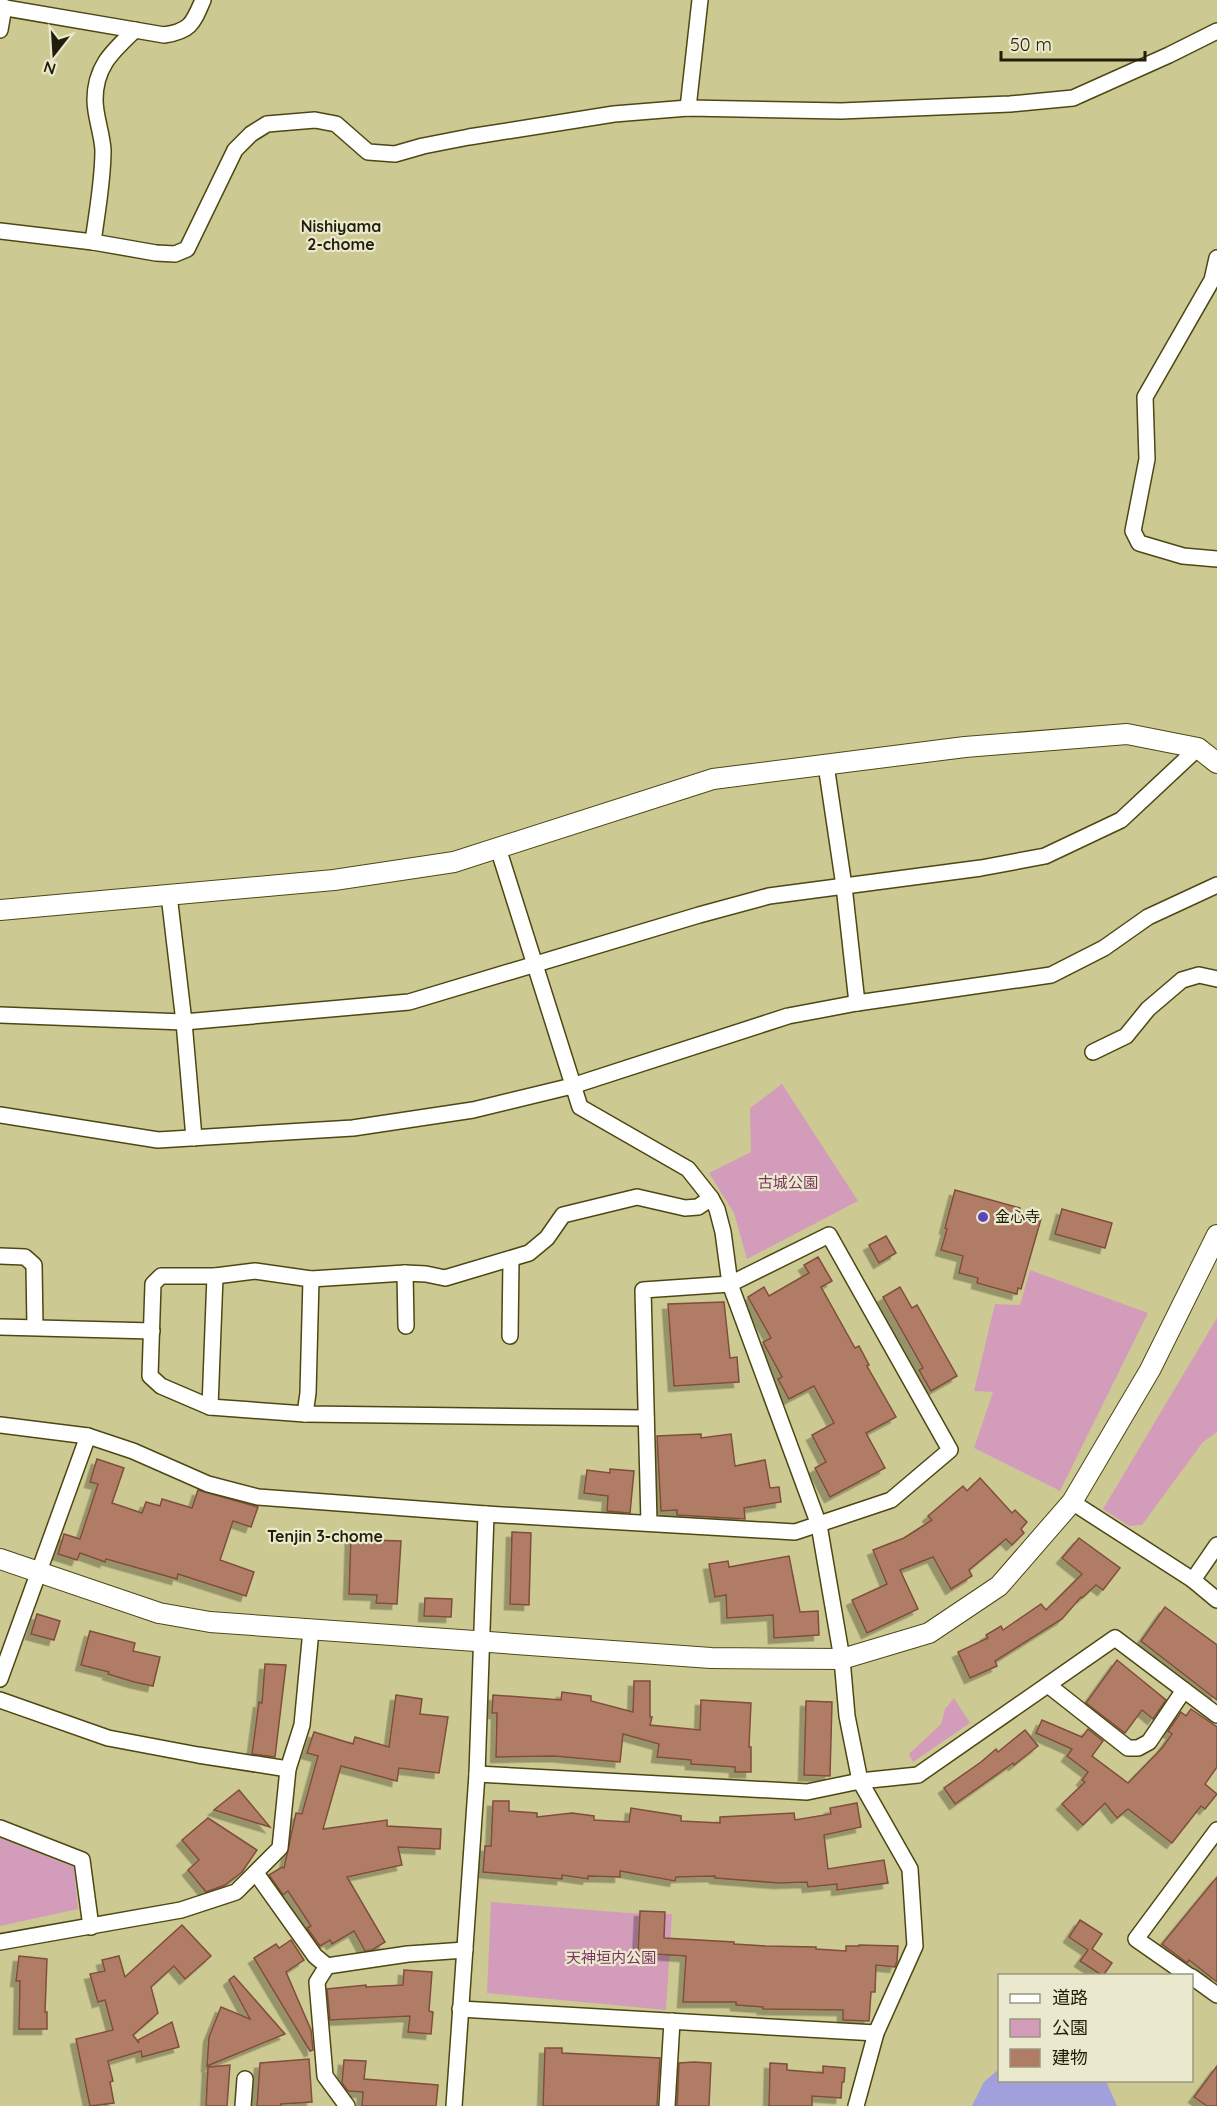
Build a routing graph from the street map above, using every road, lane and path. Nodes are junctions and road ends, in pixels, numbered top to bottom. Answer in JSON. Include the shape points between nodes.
{"nodes":[{"id":1,"x":203,"y":0,"type":"edge"},
{"id":2,"x":700,"y":0,"type":"edge"},
{"id":3,"x":2,"y":7,"type":"edge"},
{"id":4,"x":0,"y":30,"type":"edge"},
{"id":5,"x":135,"y":30,"type":"junction"},
{"id":6,"x":1217,"y":31,"type":"edge"},
{"id":7,"x":688,"y":108,"type":"junction"},
{"id":8,"x":0,"y":231,"type":"edge"},
{"id":9,"x":93,"y":242,"type":"junction"},
{"id":10,"x":1217,"y":258,"type":"edge"},
{"id":11,"x":1217,"y":560,"type":"edge"},
{"id":12,"x":1198,"y":748,"type":"junction"},
{"id":13,"x":1217,"y":763,"type":"edge"},
{"id":14,"x":826,"y":765,"type":"junction"},
{"id":15,"x":498,"y":848,"type":"junction"},
{"id":16,"x":1217,"y":885,"type":"edge"},
{"id":17,"x":844,"y":886,"type":"junction"},
{"id":18,"x":169,"y":895,"type":"junction"},
{"id":19,"x":0,"y":910,"type":"edge"},
{"id":20,"x":535,"y":963,"type":"junction"},
{"id":21,"x":1217,"y":979,"type":"edge"},
{"id":22,"x":857,"y":1003,"type":"junction"},
{"id":23,"x":0,"y":1015,"type":"edge"},
{"id":24,"x":184,"y":1022,"type":"junction"},
{"id":25,"x":1093,"y":1052,"type":"dead end"},
{"id":26,"x":572,"y":1086,"type":"junction"},
{"id":27,"x":0,"y":1115,"type":"edge"},
{"id":28,"x":194,"y":1138,"type":"junction"},
{"id":29,"x":711,"y":1198,"type":"junction"},
{"id":30,"x":1217,"y":1235,"type":"edge"},
{"id":31,"x":0,"y":1257,"type":"edge"},
{"id":32,"x":511,"y":1258,"type":"junction"},
{"id":33,"x":405,"y":1273,"type":"junction"},
{"id":34,"x":215,"y":1275,"type":"junction"},
{"id":35,"x":311,"y":1279,"type":"junction"},
{"id":36,"x":730,"y":1284,"type":"junction"},
{"id":37,"x":406,"y":1326,"type":"dead end"},
{"id":38,"x":0,"y":1327,"type":"edge"},
{"id":39,"x":35,"y":1327,"type":"junction"},
{"id":40,"x":152,"y":1331,"type":"junction"},
{"id":41,"x":510,"y":1336,"type":"dead end"},
{"id":42,"x":210,"y":1407,"type":"junction"},
{"id":43,"x":305,"y":1414,"type":"junction"},
{"id":44,"x":646,"y":1418,"type":"junction"},
{"id":45,"x":0,"y":1425,"type":"edge"},
{"id":46,"x":88,"y":1436,"type":"junction"},
{"id":47,"x":1072,"y":1502,"type":"junction"},
{"id":48,"x":486,"y":1514,"type":"junction"},
{"id":49,"x":649,"y":1523,"type":"junction"},
{"id":50,"x":819,"y":1525,"type":"junction"},
{"id":51,"x":1217,"y":1545,"type":"edge"},
{"id":52,"x":0,"y":1559,"type":"edge"},
{"id":53,"x":40,"y":1574,"type":"junction"},
{"id":54,"x":1193,"y":1580,"type":"junction"},
{"id":55,"x":1217,"y":1599,"type":"edge"},
{"id":56,"x":311,"y":1630,"type":"junction"},
{"id":57,"x":482,"y":1643,"type":"junction"},
{"id":58,"x":842,"y":1659,"type":"junction"},
{"id":59,"x":0,"y":1679,"type":"edge"},
{"id":60,"x":1048,"y":1685,"type":"junction"},
{"id":61,"x":1184,"y":1690,"type":"junction"},
{"id":62,"x":0,"y":1700,"type":"edge"},
{"id":63,"x":1217,"y":1715,"type":"edge"},
{"id":64,"x":288,"y":1769,"type":"junction"},
{"id":65,"x":477,"y":1774,"type":"junction"},
{"id":66,"x":860,"y":1781,"type":"junction"},
{"id":67,"x":0,"y":1828,"type":"edge"},
{"id":68,"x":1217,"y":1830,"type":"edge"},
{"id":69,"x":255,"y":1873,"type":"junction"},
{"id":70,"x":91,"y":1927,"type":"junction"},
{"id":71,"x":0,"y":1942,"type":"edge"},
{"id":72,"x":465,"y":1950,"type":"junction"},
{"id":73,"x":327,"y":1966,"type":"junction"},
{"id":74,"x":1187,"y":1974,"type":"edge"},
{"id":75,"x":1193,"y":1978,"type":"edge"},
{"id":76,"x":1217,"y":1995,"type":"edge"},
{"id":77,"x":460,"y":2009,"type":"junction"},
{"id":78,"x":672,"y":2021,"type":"junction"},
{"id":79,"x":876,"y":2033,"type":"junction"},
{"id":80,"x":245,"y":2079,"type":"dead end"},
{"id":81,"x":243,"y":2106,"type":"edge"},
{"id":82,"x":347,"y":2106,"type":"edge"},
{"id":83,"x":454,"y":2106,"type":"edge"},
{"id":84,"x":667,"y":2106,"type":"edge"},
{"id":85,"x":856,"y":2106,"type":"edge"}],
"edges":[{"from":1,"to":5,"type":"street","via":[[194,20],[181,33],[164,35]]},
{"from":2,"to":7,"type":"street"},
{"from":3,"to":4,"type":"street"},
{"from":3,"to":5,"type":"street"},
{"from":5,"to":9,"type":"street","via":[[108,56],[98,74],[95,100],[103,148]]},
{"from":6,"to":7,"type":"street","via":[[1073,98],[841,111]]},
{"from":7,"to":9,"type":"street","via":[[614,114],[469,137],[395,154],[368,152],[336,124],[315,120],[267,124],[235,150],[187,249],[175,254],[156,253]]},
{"from":8,"to":9,"type":"street"},
{"from":10,"to":11,"type":"street","via":[[1212,280],[1145,398],[1147,459],[1133,531],[1139,543],[1183,556]]},
{"from":12,"to":13,"type":"street"},
{"from":12,"to":14,"type":"street","via":[[1127,735],[965,747]]},
{"from":12,"to":17,"type":"street","via":[[1121,820],[1045,856]]},
{"from":14,"to":15,"type":"street","via":[[713,779]]},
{"from":14,"to":17,"type":"street"},
{"from":15,"to":18,"type":"street","via":[[454,862],[334,880]]},
{"from":15,"to":20,"type":"street"},
{"from":16,"to":22,"type":"street","via":[[1148,917],[1104,948],[1051,975]]},
{"from":17,"to":20,"type":"street","via":[[769,897]]},
{"from":17,"to":22,"type":"street"},
{"from":18,"to":19,"type":"street"},
{"from":18,"to":24,"type":"street"},
{"from":20,"to":24,"type":"street","via":[[409,1002]]},
{"from":20,"to":26,"type":"street"},
{"from":21,"to":25,"type":"street","via":[[1198,975],[1182,980],[1126,1036]]},
{"from":22,"to":26,"type":"street","via":[[788,1016]]},
{"from":23,"to":24,"type":"street"},
{"from":24,"to":28,"type":"street"},
{"from":26,"to":28,"type":"street","via":[[473,1110],[364,1126]]},
{"from":26,"to":29,"type":"street","via":[[580,1107],[687,1169]]},
{"from":27,"to":28,"type":"street","via":[[158,1140]]},
{"from":29,"to":32,"type":"street","via":[[698,1207],[685,1208],[637,1197],[563,1215],[547,1238],[529,1253]]},
{"from":29,"to":36,"type":"street","via":[[723,1232]]},
{"from":30,"to":47,"type":"street","via":[[1150,1370]]},
{"from":31,"to":39,"type":"street","via":[[25,1257],[34,1265]]},
{"from":32,"to":33,"type":"street","via":[[445,1278]]},
{"from":32,"to":41,"type":"street"},
{"from":33,"to":35,"type":"street"},
{"from":33,"to":37,"type":"street"},
{"from":34,"to":35,"type":"street","via":[[255,1271]]},
{"from":34,"to":40,"type":"street","via":[[161,1276],[153,1284]]},
{"from":34,"to":42,"type":"street"},
{"from":35,"to":43,"type":"street"},
{"from":36,"to":44,"type":"street","via":[[643,1290]]},
{"from":36,"to":50,"type":"street"},
{"from":36,"to":50,"type":"street","via":[[830,1234],[950,1450],[891,1500]]},
{"from":38,"to":39,"type":"street"},
{"from":39,"to":40,"type":"street"},
{"from":40,"to":42,"type":"street","via":[[150,1376],[160,1386]]},
{"from":42,"to":43,"type":"street"},
{"from":43,"to":44,"type":"street"},
{"from":44,"to":49,"type":"street"},
{"from":45,"to":46,"type":"street"},
{"from":46,"to":48,"type":"street","via":[[208,1484],[258,1497]]},
{"from":46,"to":53,"type":"street"},
{"from":47,"to":54,"type":"street"},
{"from":47,"to":58,"type":"street","via":[[999,1586],[929,1633]]},
{"from":48,"to":49,"type":"street"},
{"from":48,"to":57,"type":"street"},
{"from":49,"to":50,"type":"street","via":[[795,1532]]},
{"from":50,"to":58,"type":"street"},
{"from":51,"to":54,"type":"street"},
{"from":52,"to":53,"type":"street"},
{"from":53,"to":56,"type":"street","via":[[159,1613],[210,1622]]},
{"from":53,"to":59,"type":"street"},
{"from":54,"to":55,"type":"street"},
{"from":56,"to":57,"type":"street"},
{"from":56,"to":64,"type":"street","via":[[302,1725]]},
{"from":57,"to":58,"type":"street","via":[[711,1658]]},
{"from":57,"to":65,"type":"street"},
{"from":58,"to":66,"type":"street","via":[[847,1716]]},
{"from":60,"to":61,"type":"street","via":[[1115,1638]]},
{"from":60,"to":61,"type":"street","via":[[1128,1748],[1149,1742]]},
{"from":60,"to":66,"type":"street","via":[[918,1775]]},
{"from":61,"to":63,"type":"street"},
{"from":62,"to":64,"type":"street","via":[[108,1738]]},
{"from":64,"to":69,"type":"street","via":[[280,1848]]},
{"from":65,"to":66,"type":"street","via":[[807,1792]]},
{"from":65,"to":72,"type":"street"},
{"from":66,"to":79,"type":"street","via":[[910,1869],[915,1946]]},
{"from":67,"to":70,"type":"street","via":[[82,1860]]},
{"from":68,"to":74,"type":"street","via":[[1136,1939]]},
{"from":69,"to":70,"type":"street","via":[[236,1892],[181,1910]]},
{"from":69,"to":73,"type":"street","via":[[315,1956]]},
{"from":70,"to":71,"type":"street"},
{"from":72,"to":73,"type":"street"},
{"from":72,"to":77,"type":"street"},
{"from":73,"to":82,"type":"street","via":[[317,1982],[325,2076]]},
{"from":75,"to":76,"type":"street"},
{"from":77,"to":78,"type":"street"},
{"from":77,"to":83,"type":"street"},
{"from":78,"to":79,"type":"street"},
{"from":78,"to":84,"type":"street"},
{"from":79,"to":85,"type":"street"},
{"from":80,"to":81,"type":"street"}]}
